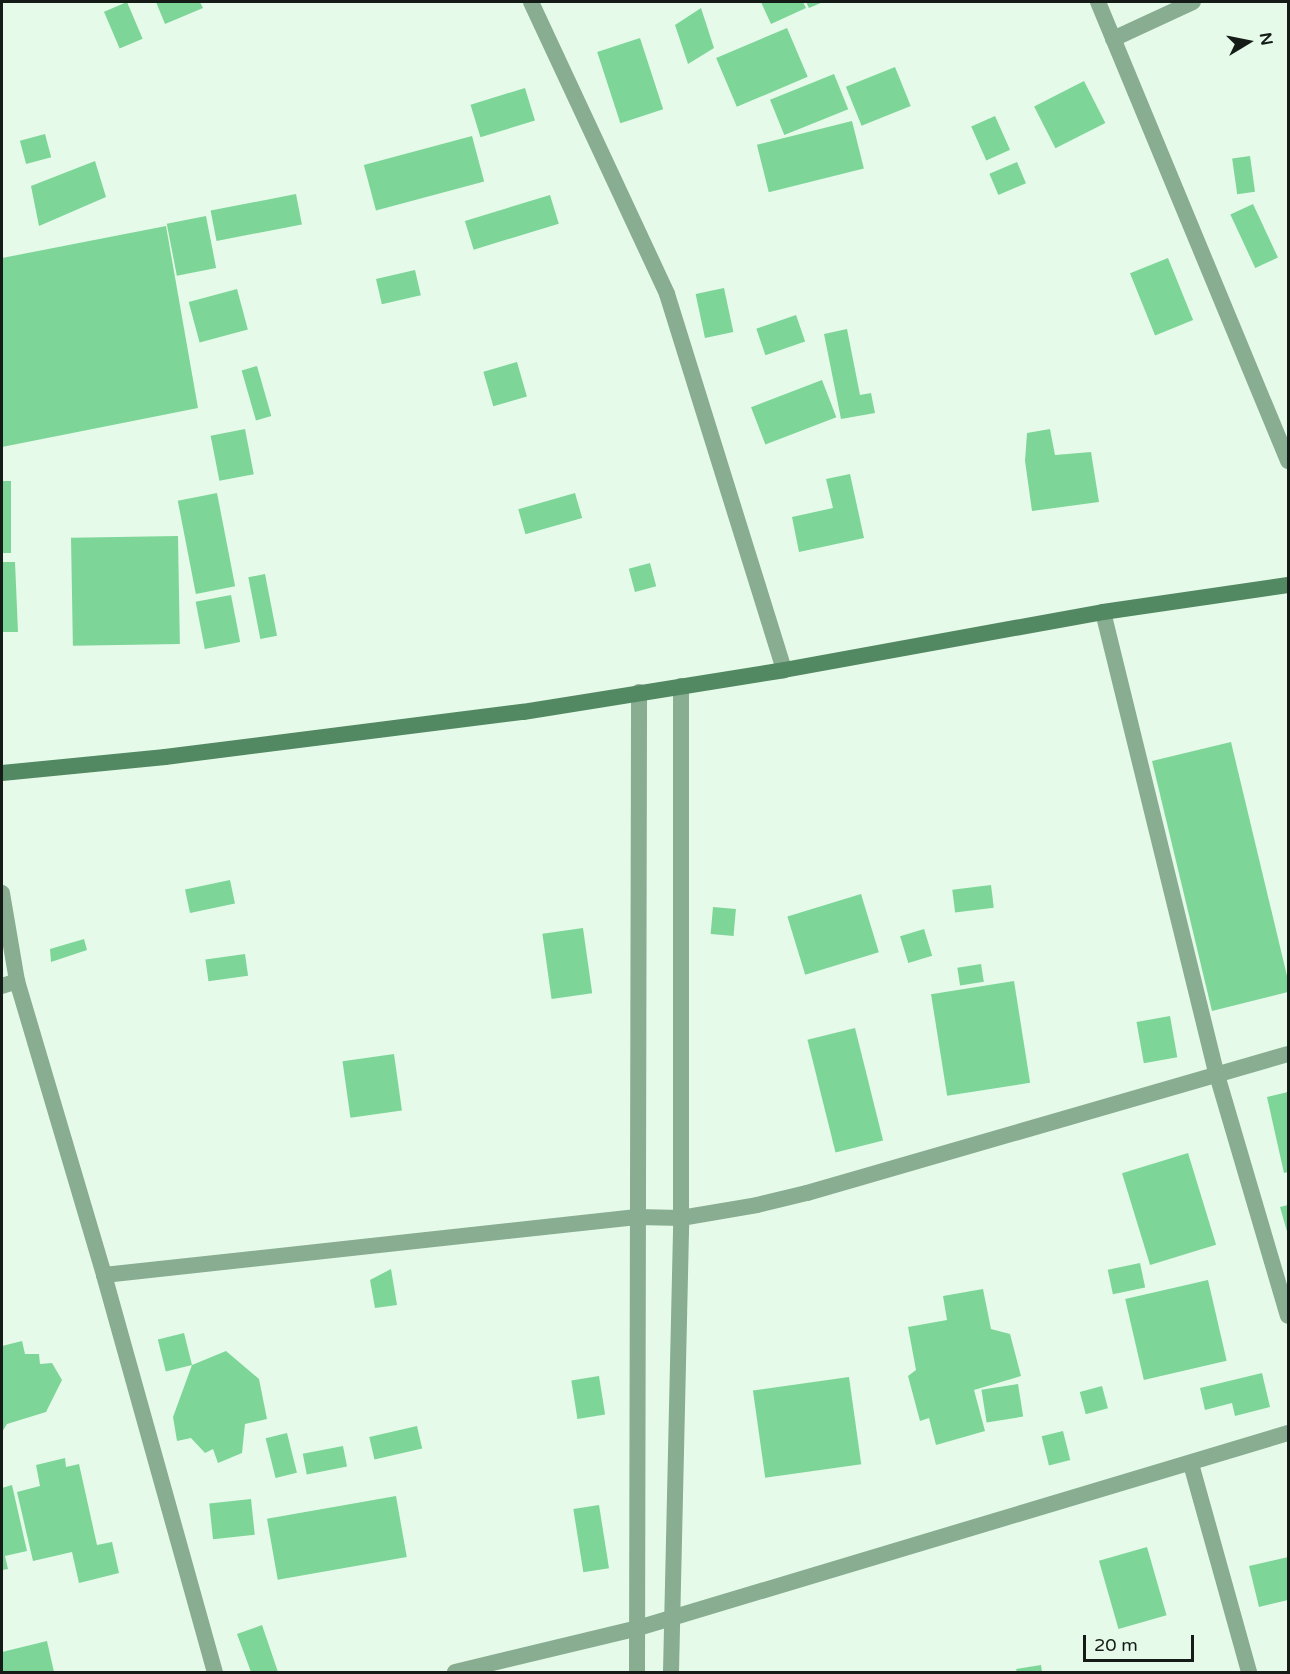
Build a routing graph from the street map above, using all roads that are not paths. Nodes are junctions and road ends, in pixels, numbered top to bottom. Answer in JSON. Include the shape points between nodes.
{"nodes":[{"id":1,"x":531,"y":2,"type":"edge"},
{"id":2,"x":1098,"y":2,"type":"edge"},
{"id":3,"x":1193,"y":2,"type":"edge"},
{"id":4,"x":1113,"y":39,"type":"junction"},
{"id":5,"x":1288,"y":460,"type":"edge"},
{"id":6,"x":1288,"y":585,"type":"edge"},
{"id":7,"x":1103,"y":612,"type":"junction"},
{"id":8,"x":784,"y":670,"type":"junction"},
{"id":9,"x":681,"y":686,"type":"junction"},
{"id":10,"x":639,"y":692,"type":"junction"},
{"id":11,"x":2,"y":773,"type":"edge"},
{"id":12,"x":2,"y":892,"type":"edge"},
{"id":13,"x":9,"y":983,"type":"edge"},
{"id":14,"x":1288,"y":1054,"type":"edge"},
{"id":15,"x":1217,"y":1075,"type":"junction"},
{"id":16,"x":637,"y":1217,"type":"junction"},
{"id":17,"x":681,"y":1218,"type":"junction"},
{"id":18,"x":104,"y":1275,"type":"junction"},
{"id":19,"x":1288,"y":1316,"type":"edge"},
{"id":20,"x":1288,"y":1433,"type":"edge"},
{"id":21,"x":1191,"y":1464,"type":"junction"},
{"id":22,"x":671,"y":1617,"type":"junction"},
{"id":23,"x":638,"y":1628,"type":"junction"},
{"id":24,"x":215,"y":1672,"type":"edge"},
{"id":25,"x":455,"y":1672,"type":"edge"},
{"id":26,"x":637,"y":1672,"type":"edge"},
{"id":27,"x":670,"y":1672,"type":"edge"},
{"id":28,"x":1249,"y":1672,"type":"edge"}],
"edges":[{"from":1,"to":8,"type":"street","via":[[667,294]]},
{"from":2,"to":4,"type":"street"},
{"from":3,"to":4,"type":"street"},
{"from":4,"to":5,"type":"street"},
{"from":6,"to":7,"type":"main road"},
{"from":7,"to":8,"type":"main road"},
{"from":7,"to":15,"type":"street"},
{"from":8,"to":9,"type":"main road"},
{"from":9,"to":10,"type":"main road"},
{"from":9,"to":17,"type":"street"},
{"from":10,"to":11,"type":"main road","via":[[523,711],[165,757]]},
{"from":10,"to":16,"type":"street"},
{"from":12,"to":13,"type":"street"},
{"from":13,"to":18,"type":"street"},
{"from":14,"to":15,"type":"street"},
{"from":15,"to":17,"type":"street","via":[[807,1193]]},
{"from":15,"to":19,"type":"street"},
{"from":16,"to":17,"type":"street"},
{"from":16,"to":18,"type":"street"},
{"from":16,"to":23,"type":"street"},
{"from":17,"to":22,"type":"street"},
{"from":18,"to":24,"type":"street"},
{"from":20,"to":21,"type":"street"},
{"from":21,"to":22,"type":"street"},
{"from":21,"to":28,"type":"street"},
{"from":22,"to":23,"type":"street"},
{"from":22,"to":27,"type":"street"},
{"from":23,"to":25,"type":"street"},
{"from":23,"to":26,"type":"street"}]}
